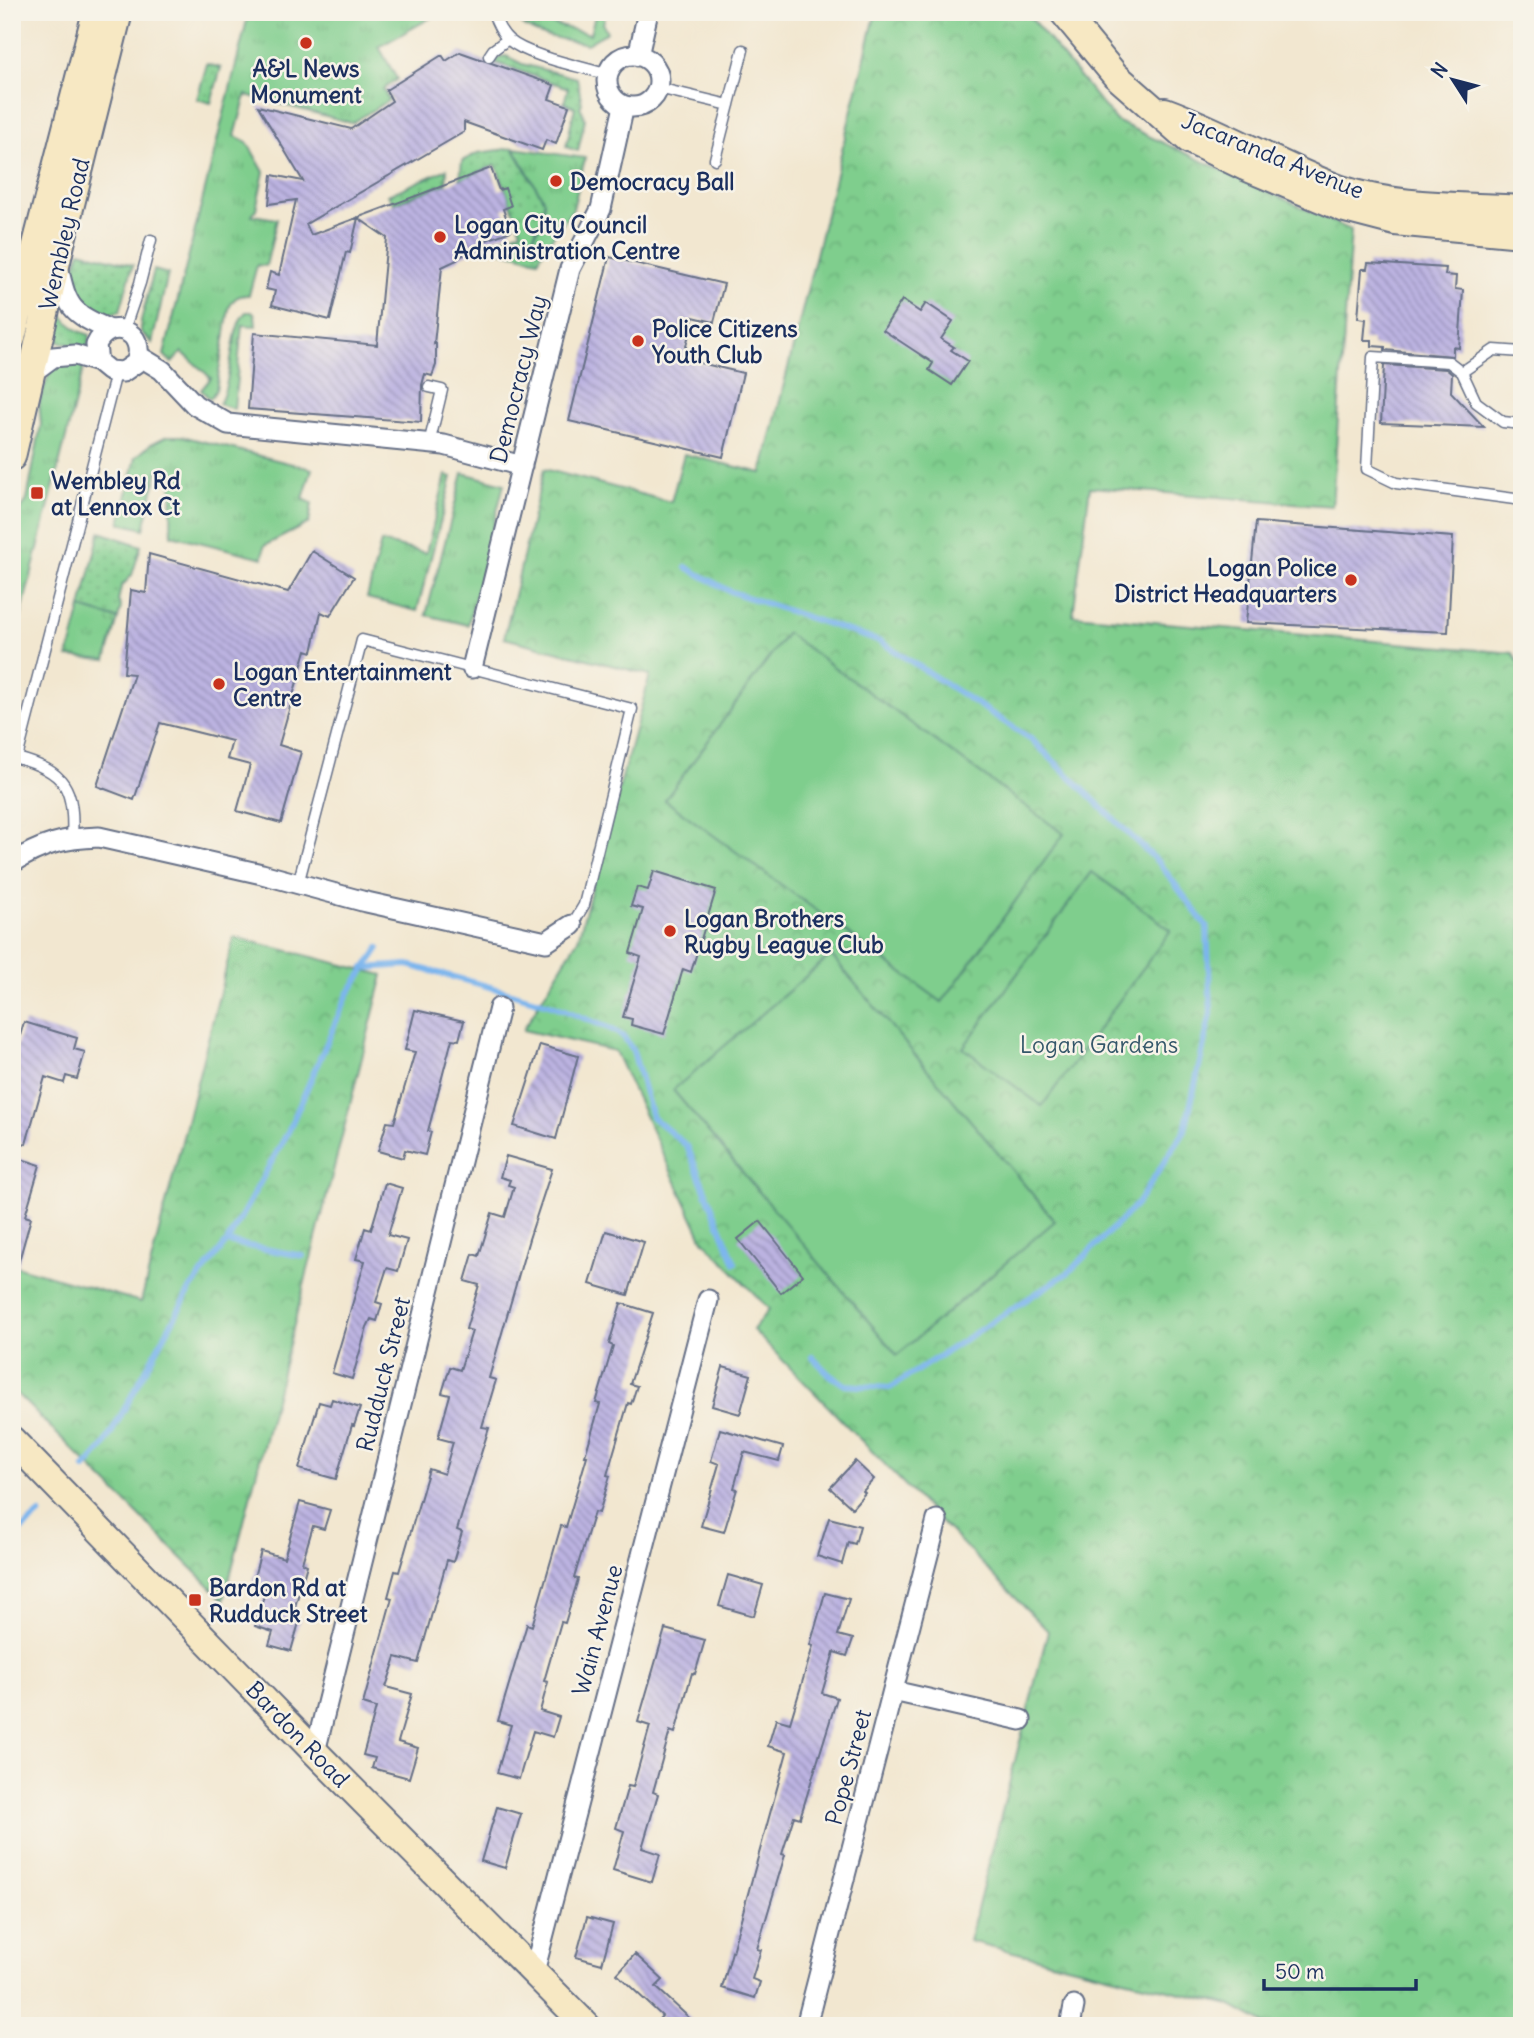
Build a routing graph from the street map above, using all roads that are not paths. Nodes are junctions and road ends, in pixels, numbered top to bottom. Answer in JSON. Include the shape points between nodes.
{"nodes":[{"id":1,"x":96,"y":12,"type":"edge"},
{"id":2,"x":119,"y":12,"type":"edge"},
{"id":3,"x":493,"y":12,"type":"edge"},
{"id":4,"x":648,"y":12,"type":"edge"},
{"id":5,"x":1063,"y":12,"type":"edge"},
{"id":6,"x":508,"y":39,"type":"junction"},
{"id":7,"x":743,"y":50,"type":"dead end"},
{"id":8,"x":489,"y":56,"type":"dead end"},
{"id":9,"x":638,"y":56,"type":"junction"},
{"id":10,"x":608,"y":75,"type":"junction"},
{"id":11,"x":658,"y":88,"type":"junction"},
{"id":12,"x":729,"y":105,"type":"junction"},
{"id":13,"x":624,"y":106,"type":"junction"},
{"id":14,"x":1150,"y":106,"type":"junction"},
{"id":15,"x":715,"y":159,"type":"dead end"},
{"id":16,"x":1522,"y":209,"type":"edge"},
{"id":17,"x":1522,"y":234,"type":"edge"},
{"id":18,"x":151,"y":240,"type":"dead end"},
{"id":19,"x":57,"y":261,"type":"junction"},
{"id":20,"x":117,"y":330,"type":"junction"},
{"id":21,"x":12,"y":338,"type":"edge"},
{"id":22,"x":1522,"y":352,"type":"edge"},
{"id":23,"x":139,"y":356,"type":"junction"},
{"id":24,"x":98,"y":362,"type":"junction"},
{"id":25,"x":1462,"y":372,"type":"junction"},
{"id":26,"x":116,"y":373,"type":"junction"},
{"id":27,"x":30,"y":374,"type":"junction"},
{"id":28,"x":429,"y":387,"type":"dead end"},
{"id":29,"x":1522,"y":424,"type":"edge"},
{"id":30,"x":429,"y":444,"type":"junction"},
{"id":31,"x":12,"y":457,"type":"edge"},
{"id":32,"x":522,"y":466,"type":"junction"},
{"id":33,"x":1522,"y":500,"type":"edge"},
{"id":34,"x":472,"y":668,"type":"junction"},
{"id":35,"x":72,"y":838,"type":"junction"},
{"id":36,"x":12,"y":863,"type":"edge"},
{"id":37,"x":298,"y":884,"type":"junction"},
{"id":38,"x":572,"y":925,"type":"joint"},
{"id":39,"x":499,"y":1008,"type":"dead end"},
{"id":40,"x":708,"y":1300,"type":"dead end"},
{"id":41,"x":12,"y":1440,"type":"edge"},
{"id":42,"x":937,"y":1520,"type":"dead end"},
{"id":43,"x":893,"y":1690,"type":"junction"},
{"id":44,"x":1021,"y":1720,"type":"dead end"},
{"id":45,"x":315,"y":1752,"type":"junction"},
{"id":46,"x":534,"y":1972,"type":"junction"},
{"id":47,"x":587,"y":2026,"type":"edge"},
{"id":48,"x":806,"y":2026,"type":"edge"}],
"edges":[{"from":1,"to":21,"type":"street","name":"Wembley Road"},
{"from":2,"to":19,"type":"street","name":"Wembley Road"},
{"from":3,"to":6,"type":"lane"},
{"from":4,"to":9,"type":"street"},
{"from":5,"to":14,"type":"street","name":"Jacaranda Avenue","via":[[1115,75]]},
{"from":6,"to":8,"type":"lane"},
{"from":6,"to":10,"type":"lane","via":[[524,50]]},
{"from":7,"to":12,"type":"lane"},
{"from":9,"to":10,"type":"street","via":[[616,62]]},
{"from":9,"to":11,"type":"street","via":[[652,64]]},
{"from":10,"to":13,"type":"street","via":[[608,90]]},
{"from":11,"to":12,"type":"lane"},
{"from":11,"to":13,"type":"street","via":[[641,106]]},
{"from":12,"to":15,"type":"lane"},
{"from":13,"to":32,"type":"street","name":"Democracy Way","via":[[601,209],[570,269]]},
{"from":14,"to":16,"type":"street","name":"Jacaranda Avenue","via":[[1201,124],[1342,189],[1383,199]]},
{"from":14,"to":17,"type":"street","name":"Jacaranda Avenue","via":[[1189,140],[1345,209],[1395,222]]},
{"from":18,"to":20,"type":"lane","via":[[141,283]]},
{"from":19,"to":20,"type":"street","via":[[64,292],[79,316]]},
{"from":19,"to":27,"type":"street","name":"Wembley Road"},
{"from":20,"to":23,"type":"street","via":[[136,340]]},
{"from":20,"to":24,"type":"street","via":[[100,338]]},
{"from":22,"to":25,"type":"lane","via":[[1493,350]]},
{"from":23,"to":26,"type":"street","via":[[130,369]]},
{"from":23,"to":30,"type":"street","via":[[162,370],[195,405],[228,424]]},
{"from":24,"to":26,"type":"street"},
{"from":24,"to":27,"type":"street","via":[[75,355],[53,357]]},
{"from":25,"to":29,"type":"lane","via":[[1476,402],[1503,422]]},
{"from":25,"to":33,"type":"lane","via":[[1448,362],[1373,357],[1367,469],[1396,483]]},
{"from":26,"to":35,"type":"lane","via":[[17,758],[50,769],[62,780],[73,817]]},
{"from":27,"to":31,"type":"street","name":"Wembley Road"},
{"from":28,"to":30,"type":"lane","via":[[442,390]]},
{"from":30,"to":32,"type":"street"},
{"from":32,"to":34,"type":"street","name":"Democracy Way"},
{"from":34,"to":37,"type":"lane","via":[[362,639]]},
{"from":34,"to":38,"type":"lane","via":[[632,709],[584,905]]},
{"from":35,"to":36,"type":"street","via":[[48,844]]},
{"from":35,"to":37,"type":"street","via":[[99,837]]},
{"from":37,"to":38,"type":"street","via":[[546,942]]},
{"from":39,"to":45,"type":"street","name":"Rudduck Street"},
{"from":40,"to":46,"type":"street","name":"Wain Avenue"},
{"from":41,"to":45,"type":"street","name":"Bardon Road"},
{"from":42,"to":43,"type":"street","name":"Pope Street"},
{"from":43,"to":44,"type":"street"},
{"from":43,"to":48,"type":"street","name":"Pope Street"},
{"from":45,"to":46,"type":"street","name":"Bardon Road"},
{"from":46,"to":47,"type":"street","name":"Bardon Road"}]}
